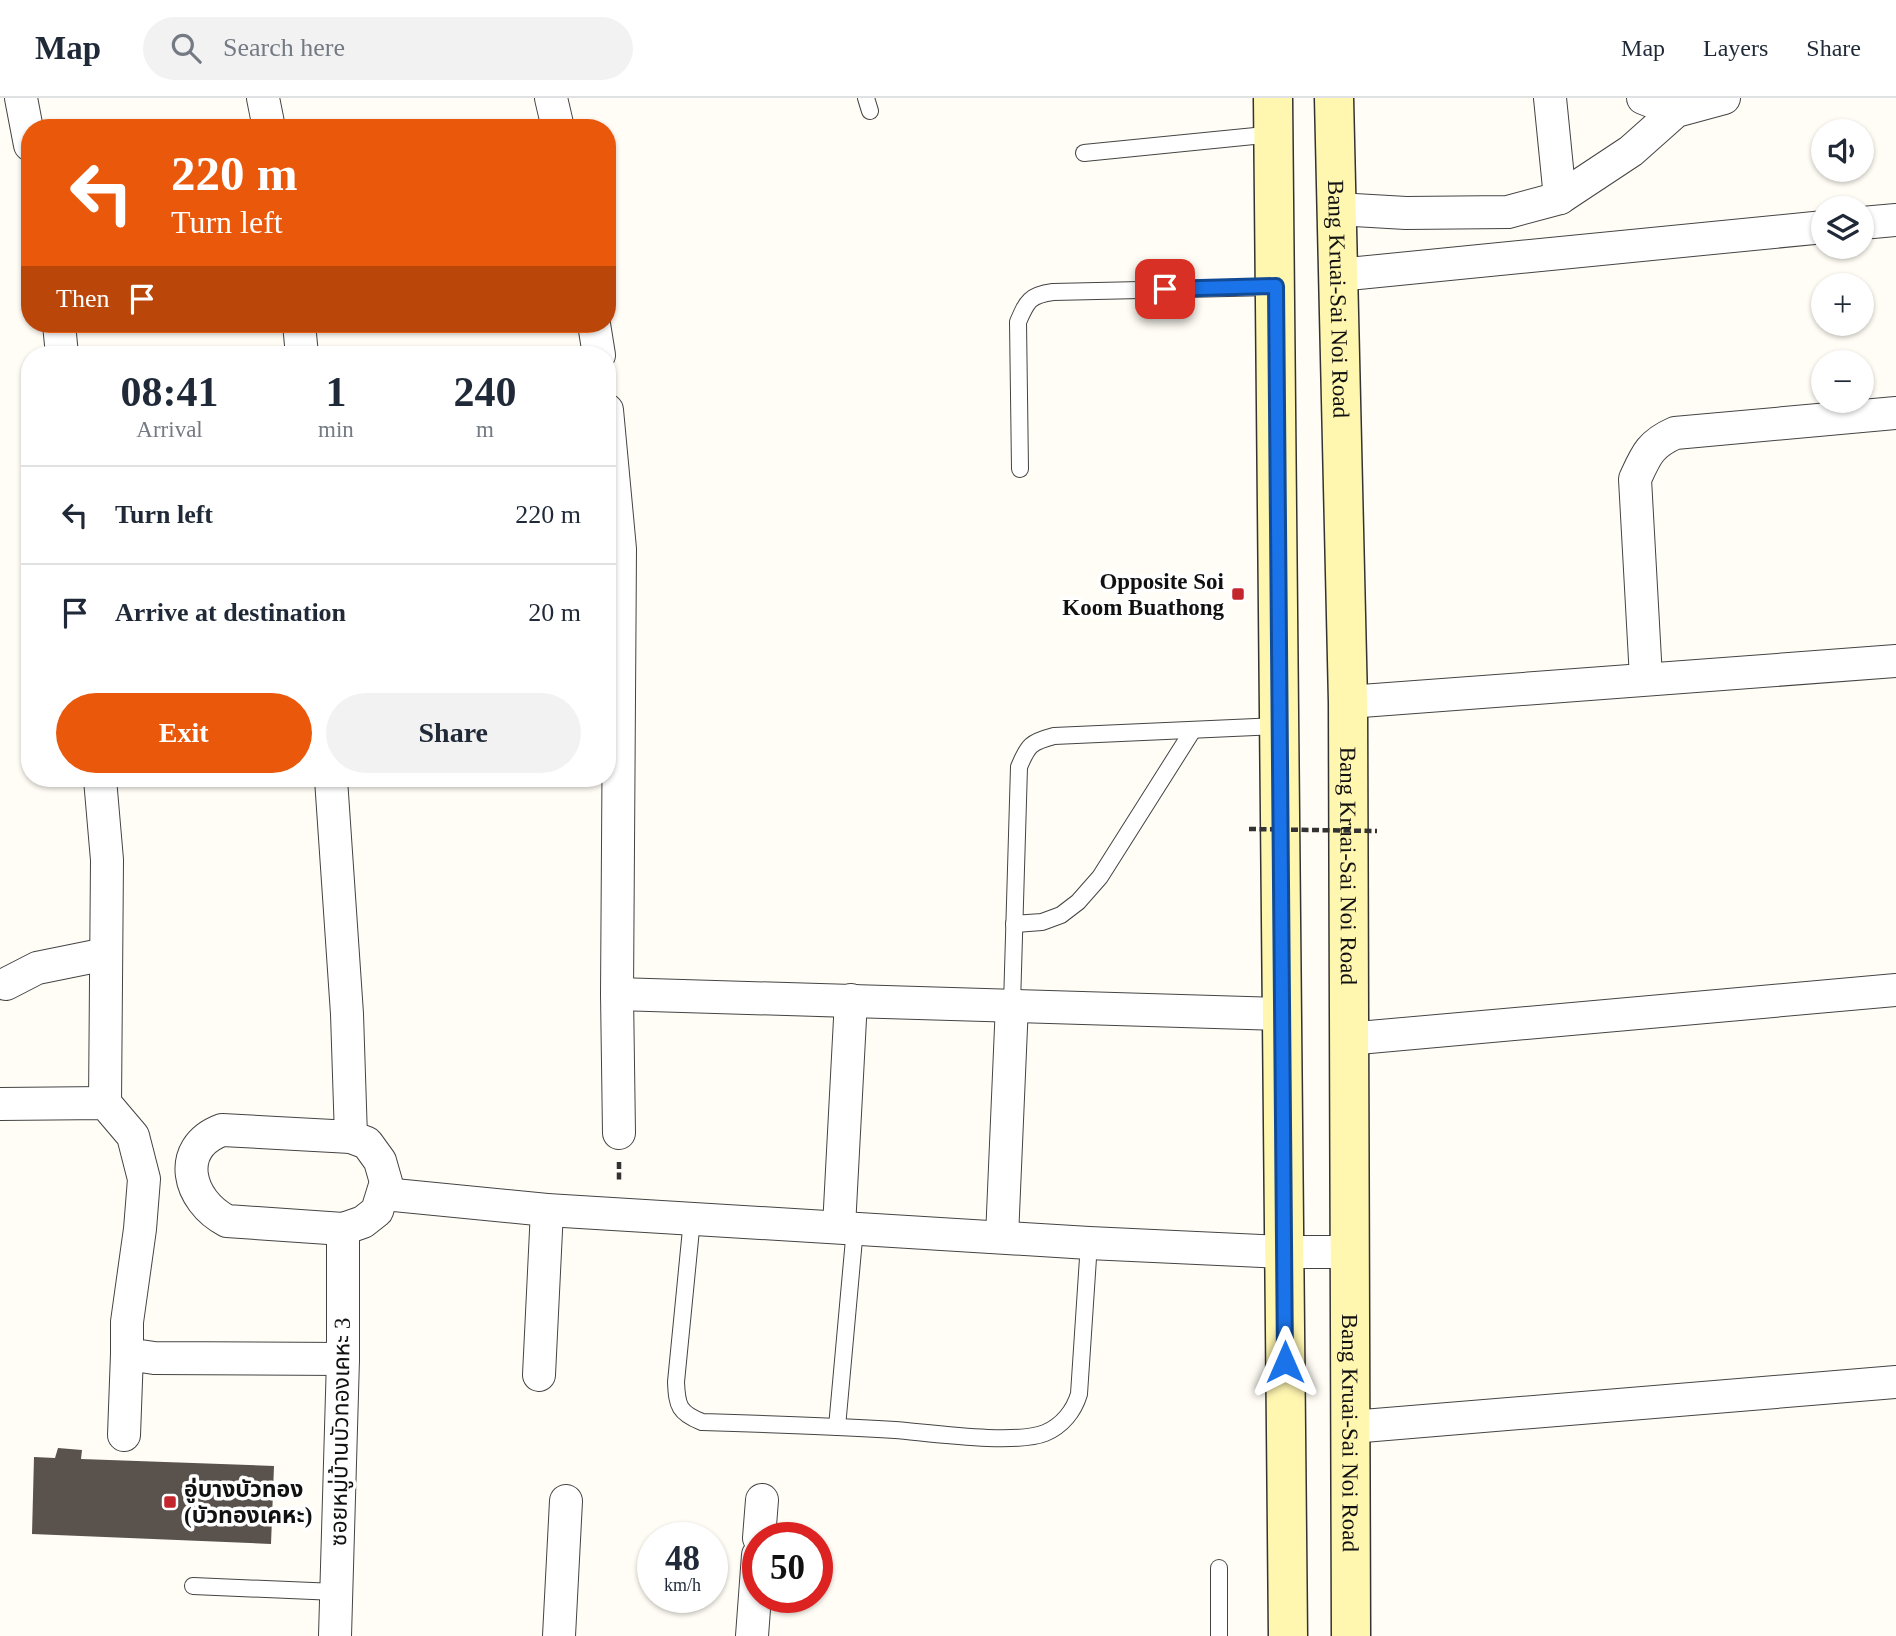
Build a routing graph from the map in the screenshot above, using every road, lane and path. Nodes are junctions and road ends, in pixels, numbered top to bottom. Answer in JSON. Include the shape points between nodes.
{"nodes":[{"id":1,"x":21,"y":98,"type":"edge"},
{"id":2,"x":264,"y":98,"type":"edge"},
{"id":3,"x":551,"y":98,"type":"edge"},
{"id":4,"x":1334,"y":98,"type":"edge"},
{"id":5,"x":1550,"y":98,"type":"edge"},
{"id":6,"x":1643,"y":98,"type":"edge"},
{"id":7,"x":1724,"y":98,"type":"edge"},
{"id":8,"x":1676,"y":111,"type":"junction"},
{"id":9,"x":1274,"y":116,"type":"edge"},
{"id":10,"x":25,"y":119,"type":"edge"},
{"id":11,"x":268,"y":119,"type":"edge"},
{"id":12,"x":556,"y":119,"type":"edge"},
{"id":13,"x":1084,"y":153,"type":"dead end"},
{"id":14,"x":1560,"y":198,"type":"junction"},
{"id":15,"x":1337,"y":209,"type":"junction"},
{"id":16,"x":1896,"y":219,"type":"edge"},
{"id":17,"x":1874,"y":222,"type":"edge"},
{"id":18,"x":1811,"y":228,"type":"edge"},
{"id":19,"x":1338,"y":275,"type":"junction"},
{"id":20,"x":1276,"y":286,"type":"junction"},
{"id":21,"x":1896,"y":413,"type":"edge"},
{"id":22,"x":1020,"y":469,"type":"dead end"},
{"id":23,"x":616,"y":506,"type":"edge"},
{"id":24,"x":1896,"y":661,"type":"edge"},
{"id":25,"x":1646,"y":678,"type":"junction"},
{"id":26,"x":1348,"y":702,"type":"junction"},
{"id":27,"x":1280,"y":726,"type":"junction"},
{"id":28,"x":1193,"y":730,"type":"junction"},
{"id":29,"x":101,"y":787,"type":"edge"},
{"id":30,"x":332,"y":787,"type":"edge"},
{"id":31,"x":1249,"y":829,"type":"dead end"},
{"id":32,"x":1377,"y":831,"type":"dead end"},
{"id":33,"x":1014,"y":923,"type":"junction"},
{"id":34,"x":106,"y":954,"type":"junction"},
{"id":35,"x":6,"y":984,"type":"dead end"},
{"id":36,"x":1896,"y":990,"type":"edge"},
{"id":37,"x":617,"y":994,"type":"junction"},
{"id":38,"x":851,"y":1000,"type":"junction"},
{"id":39,"x":1012,"y":1004,"type":"junction"},
{"id":40,"x":1283,"y":1014,"type":"junction"},
{"id":41,"x":1348,"y":1039,"type":"junction"},
{"id":42,"x":106,"y":1103,"type":"junction"},
{"id":43,"x":0,"y":1104,"type":"edge"},
{"id":44,"x":619,"y":1133,"type":"joint"},
{"id":45,"x":351,"y":1137,"type":"junction"},
{"id":46,"x":144,"y":1179,"type":"junction"},
{"id":47,"x":192,"y":1179,"type":"junction"},
{"id":48,"x":384,"y":1194,"type":"junction"},
{"id":49,"x":547,"y":1210,"type":"junction"},
{"id":50,"x":620,"y":1214,"type":"junction"},
{"id":51,"x":692,"y":1219,"type":"junction"},
{"id":52,"x":847,"y":1228,"type":"junction"},
{"id":53,"x":343,"y":1229,"type":"junction"},
{"id":54,"x":1002,"y":1237,"type":"junction"},
{"id":55,"x":1089,"y":1243,"type":"junction"},
{"id":56,"x":1284,"y":1252,"type":"junction"},
{"id":57,"x":1349,"y":1252,"type":"junction"},
{"id":58,"x":128,"y":1354,"type":"junction"},
{"id":59,"x":343,"y":1359,"type":"junction"},
{"id":60,"x":538,"y":1375,"type":"dead end"},
{"id":61,"x":1896,"y":1382,"type":"edge"},
{"id":62,"x":837,"y":1427,"type":"junction"},
{"id":63,"x":1351,"y":1427,"type":"junction"},
{"id":64,"x":124,"y":1435,"type":"dead end"},
{"id":65,"x":762,"y":1500,"type":"dead end"},
{"id":66,"x":566,"y":1501,"type":"dead end"},
{"id":67,"x":760,"y":1522,"type":"edge"},
{"id":68,"x":1219,"y":1568,"type":"dead end"},
{"id":69,"x":193,"y":1586,"type":"dead end"},
{"id":70,"x":336,"y":1592,"type":"junction"},
{"id":71,"x":754,"y":1613,"type":"edge"},
{"id":72,"x":335,"y":1636,"type":"edge"},
{"id":73,"x":559,"y":1636,"type":"edge"},
{"id":74,"x":752,"y":1636,"type":"edge"},
{"id":75,"x":1219,"y":1636,"type":"edge"},
{"id":76,"x":1288,"y":1636,"type":"edge"},
{"id":77,"x":1351,"y":1636,"type":"edge"}],
"edges":[{"from":1,"to":10,"type":"street"},
{"from":2,"to":11,"type":"street"},
{"from":3,"to":12,"type":"street"},
{"from":4,"to":15,"type":"main road","name":"Bang Kruai-Sai Noi Road"},
{"from":5,"to":14,"type":"street"},
{"from":6,"to":8,"type":"street"},
{"from":7,"to":8,"type":"street"},
{"from":8,"to":14,"type":"street","via":[[1630,152]]},
{"from":9,"to":13,"type":"lane"},
{"from":9,"to":20,"type":"main road"},
{"from":14,"to":15,"type":"street","via":[[1508,212]]},
{"from":15,"to":19,"type":"main road","name":"Bang Kruai-Sai Noi Road"},
{"from":16,"to":17,"type":"street"},
{"from":18,"to":19,"type":"street"},
{"from":19,"to":26,"type":"main road","name":"Bang Kruai-Sai Noi Road"},
{"from":20,"to":22,"type":"lane","via":[[1038,294],[1026,303],[1018,322]]},
{"from":20,"to":27,"type":"main road"},
{"from":21,"to":25,"type":"street","via":[[1675,433],[1658,440],[1635,479]]},
{"from":23,"to":37,"type":"street","via":[[620,549]]},
{"from":24,"to":25,"type":"street"},
{"from":25,"to":26,"type":"street"},
{"from":26,"to":41,"type":"main road","name":"Bang Kruai-Sai Noi Road"},
{"from":27,"to":28,"type":"lane"},
{"from":27,"to":40,"type":"main road"},
{"from":28,"to":33,"type":"lane","via":[[1100,877],[1078,902],[1042,922]]},
{"from":28,"to":33,"type":"lane","via":[[1054,736],[1027,747],[1018,767]]},
{"from":29,"to":34,"type":"street","via":[[107,860]]},
{"from":30,"to":45,"type":"street"},
{"from":31,"to":32,"type":"path","bridge":true},
{"from":33,"to":39,"type":"lane"},
{"from":34,"to":35,"type":"street","via":[[37,968]]},
{"from":34,"to":42,"type":"street"},
{"from":36,"to":41,"type":"street"},
{"from":37,"to":38,"type":"street"},
{"from":37,"to":44,"type":"street"},
{"from":38,"to":39,"type":"street"},
{"from":38,"to":52,"type":"street"},
{"from":39,"to":40,"type":"street"},
{"from":39,"to":54,"type":"street"},
{"from":40,"to":56,"type":"main road"},
{"from":41,"to":57,"type":"main road","name":"Bang Kruai-Sai Noi Road"},
{"from":42,"to":43,"type":"street"},
{"from":42,"to":46,"type":"street","via":[[133,1136]]},
{"from":44,"to":50,"type":"path"},
{"from":45,"to":47,"type":"street","via":[[222,1130],[197,1146]]},
{"from":45,"to":48,"type":"street","via":[[367,1143],[380,1161]]},
{"from":46,"to":47,"type":"street"},
{"from":46,"to":58,"type":"street","via":[[127,1322]]},
{"from":47,"to":53,"type":"street","via":[[200,1199],[213,1214],[227,1220]]},
{"from":48,"to":49,"type":"street"},
{"from":48,"to":53,"type":"street","via":[[377,1211]]},
{"from":49,"to":50,"type":"street"},
{"from":49,"to":60,"type":"street"},
{"from":50,"to":51,"type":"street"},
{"from":51,"to":52,"type":"street"},
{"from":51,"to":62,"type":"lane","via":[[676,1382],[677,1402],[686,1416],[702,1422]]},
{"from":52,"to":54,"type":"street"},
{"from":52,"to":62,"type":"lane"},
{"from":53,"to":59,"type":"street","name":"ซอยหมู่บ้านบัวทองเคหะ 3"},
{"from":54,"to":55,"type":"street"},
{"from":55,"to":56,"type":"street"},
{"from":55,"to":62,"type":"lane","via":[[1079,1394],[1075,1408],[1059,1424],[1045,1433],[1015,1438]]},
{"from":56,"to":57,"type":"street"},
{"from":56,"to":76,"type":"main road"},
{"from":57,"to":63,"type":"main road","name":"Bang Kruai-Sai Noi Road"},
{"from":58,"to":59,"type":"street"},
{"from":58,"to":64,"type":"street"},
{"from":59,"to":70,"type":"street","name":"ซอยหมู่บ้านบัวทองเคหะ 3"},
{"from":61,"to":63,"type":"street"},
{"from":63,"to":77,"type":"main road","name":"Bang Kruai-Sai Noi Road"},
{"from":65,"to":67,"type":"street"},
{"from":66,"to":73,"type":"street"},
{"from":68,"to":75,"type":"lane"},
{"from":69,"to":70,"type":"lane"},
{"from":70,"to":72,"type":"street","name":"ซอยหมู่บ้านบัวทองเคหะ 3"},
{"from":71,"to":74,"type":"street"}]}
